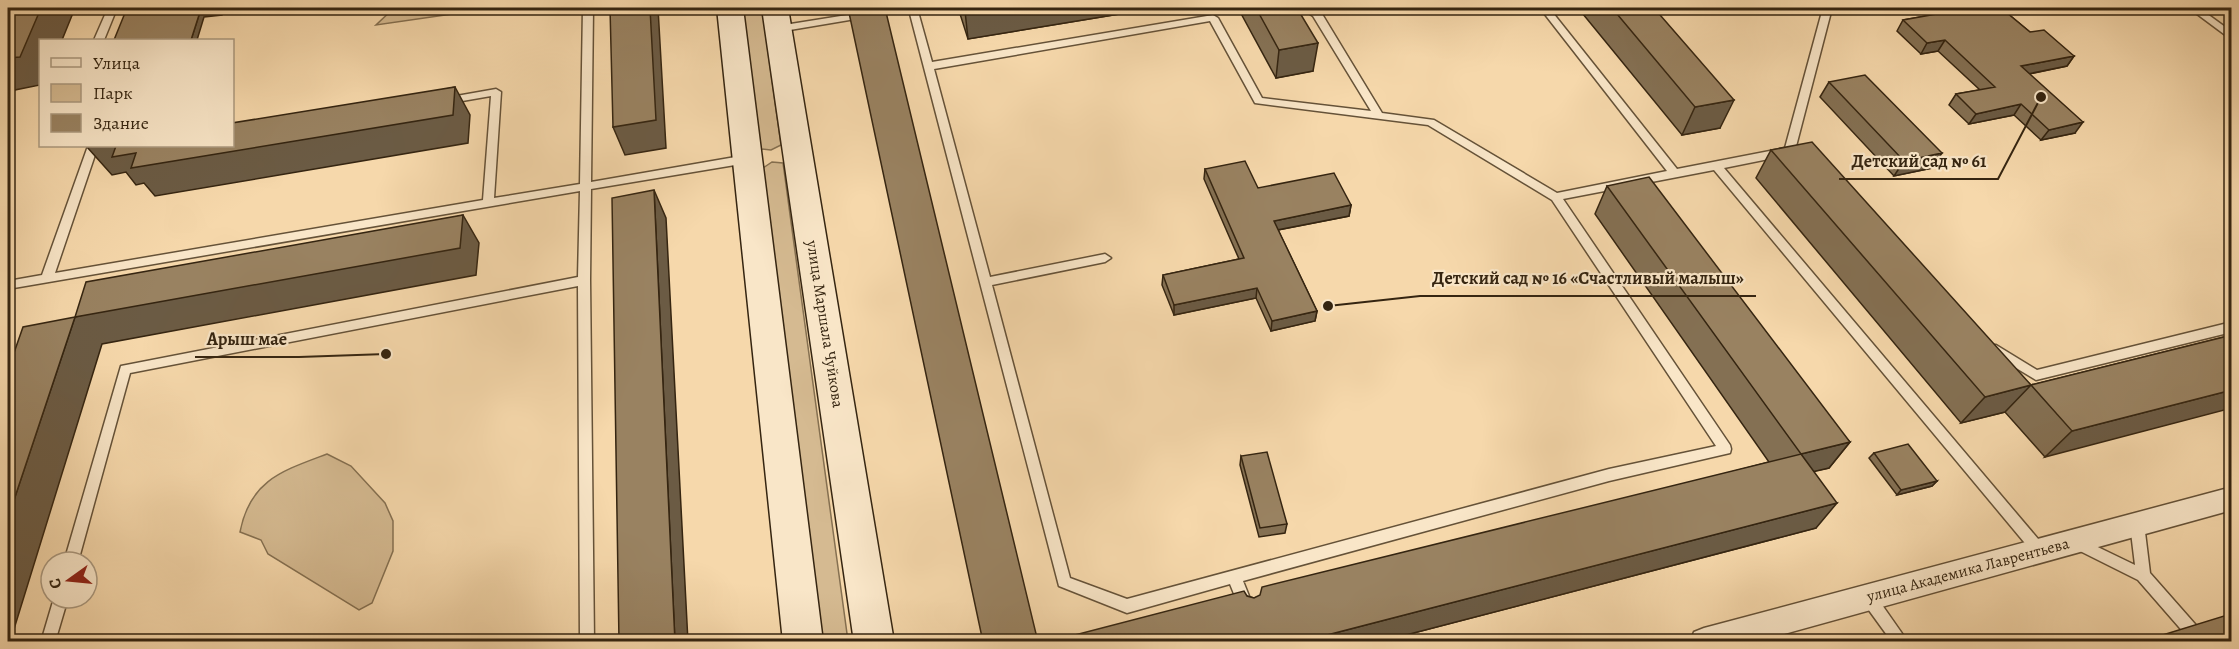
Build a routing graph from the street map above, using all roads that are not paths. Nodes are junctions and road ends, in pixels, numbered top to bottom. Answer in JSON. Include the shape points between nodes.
{"nodes":[{"id":1,"x":112,"y":8,"type":"edge"},
{"id":2,"x":588,"y":8,"type":"edge"},
{"id":3,"x":730,"y":8,"type":"edge"},
{"id":4,"x":906,"y":8,"type":"edge"},
{"id":5,"x":913,"y":8,"type":"edge"},
{"id":6,"x":1306,"y":8,"type":"edge"},
{"id":7,"x":1545,"y":8,"type":"edge"},
{"id":8,"x":1828,"y":8,"type":"edge"},
{"id":9,"x":2193,"y":8,"type":"edge"},
{"id":10,"x":776,"y":18,"type":"edge"},
{"id":11,"x":2232,"y":37,"type":"edge"},
{"id":12,"x":99,"y":39,"type":"edge"},
{"id":13,"x":930,"y":66,"type":"junction"},
{"id":14,"x":438,"y":102,"type":"edge"},
{"id":15,"x":1379,"y":116,"type":"junction"},
{"id":16,"x":93,"y":147,"type":"edge"},
{"id":17,"x":798,"y":150,"type":"junction"},
{"id":18,"x":747,"y":159,"type":"junction"},
{"id":19,"x":1716,"y":165,"type":"junction"},
{"id":20,"x":1675,"y":174,"type":"junction"},
{"id":21,"x":586,"y":187,"type":"junction"},
{"id":22,"x":1556,"y":197,"type":"junction"},
{"id":23,"x":488,"y":204,"type":"junction"},
{"id":24,"x":1105,"y":258,"type":"dead end"},
{"id":25,"x":47,"y":278,"type":"junction"},
{"id":26,"x":584,"y":280,"type":"junction"},
{"id":27,"x":986,"y":282,"type":"junction"},
{"id":28,"x":8,"y":285,"type":"edge"},
{"id":29,"x":2232,"y":327,"type":"edge"},
{"id":30,"x":1986,"y":344,"type":"edge"},
{"id":31,"x":2232,"y":498,"type":"edge"},
{"id":32,"x":2137,"y":524,"type":"junction"},
{"id":33,"x":2073,"y":541,"type":"junction"},
{"id":34,"x":74,"y":550,"type":"edge"},
{"id":35,"x":2039,"y":550,"type":"junction"},
{"id":36,"x":2143,"y":576,"type":"junction"},
{"id":37,"x":1234,"y":577,"type":"junction"},
{"id":38,"x":1868,"y":597,"type":"junction"},
{"id":39,"x":57,"y":610,"type":"edge"},
{"id":40,"x":1249,"y":612,"type":"edge"},
{"id":41,"x":2197,"y":637,"type":"edge"},
{"id":42,"x":48,"y":642,"type":"edge"},
{"id":43,"x":586,"y":642,"type":"edge"},
{"id":44,"x":802,"y":642,"type":"edge"},
{"id":45,"x":874,"y":642,"type":"edge"},
{"id":46,"x":1704,"y":642,"type":"edge"},
{"id":47,"x":1900,"y":642,"type":"edge"}],
"edges":[{"from":1,"to":12,"type":"lane"},
{"from":2,"to":21,"type":"lane"},
{"from":3,"to":18,"type":"main road"},
{"from":4,"to":10,"type":"lane"},
{"from":5,"to":13,"type":"lane"},
{"from":6,"to":15,"type":"lane","via":[[1317,14]]},
{"from":7,"to":20,"type":"lane"},
{"from":8,"to":19,"type":"lane","via":[[1795,153]]},
{"from":9,"to":11,"type":"lane"},
{"from":10,"to":17,"type":"main road","name":"улица Маршала Чуйкова"},
{"from":13,"to":15,"type":"lane","via":[[1213,18],[1259,101]]},
{"from":13,"to":27,"type":"lane"},
{"from":14,"to":23,"type":"lane","via":[[496,92]]},
{"from":15,"to":22,"type":"lane","via":[[1430,122]]},
{"from":16,"to":25,"type":"lane"},
{"from":17,"to":18,"type":"main road"},
{"from":17,"to":45,"type":"main road","name":"улица Маршала Чуйкова"},
{"from":18,"to":21,"type":"lane"},
{"from":18,"to":44,"type":"main road"},
{"from":19,"to":20,"type":"lane"},
{"from":19,"to":35,"type":"lane"},
{"from":20,"to":22,"type":"lane"},
{"from":21,"to":23,"type":"lane"},
{"from":21,"to":26,"type":"lane"},
{"from":22,"to":37,"type":"lane","via":[[1725,449],[1609,475]]},
{"from":23,"to":25,"type":"lane"},
{"from":24,"to":27,"type":"lane"},
{"from":25,"to":28,"type":"lane"},
{"from":26,"to":34,"type":"lane","via":[[125,369]]},
{"from":26,"to":43,"type":"lane"},
{"from":27,"to":37,"type":"lane","via":[[1064,582],[1127,606]]},
{"from":29,"to":30,"type":"lane","via":[[2036,375]]},
{"from":31,"to":32,"type":"street","name":"улица Академика Лаврентьева"},
{"from":32,"to":33,"type":"street","name":"улица Академика Лаврентьева"},
{"from":32,"to":36,"type":"lane"},
{"from":33,"to":35,"type":"street","name":"улица Академика Лаврентьева"},
{"from":33,"to":36,"type":"lane"},
{"from":35,"to":38,"type":"street","name":"улица Академика Лаврентьева"},
{"from":36,"to":41,"type":"lane"},
{"from":37,"to":40,"type":"lane"},
{"from":38,"to":46,"type":"street","name":"улица Академика Лаврентьева"},
{"from":38,"to":47,"type":"lane"},
{"from":39,"to":42,"type":"lane"}]}
